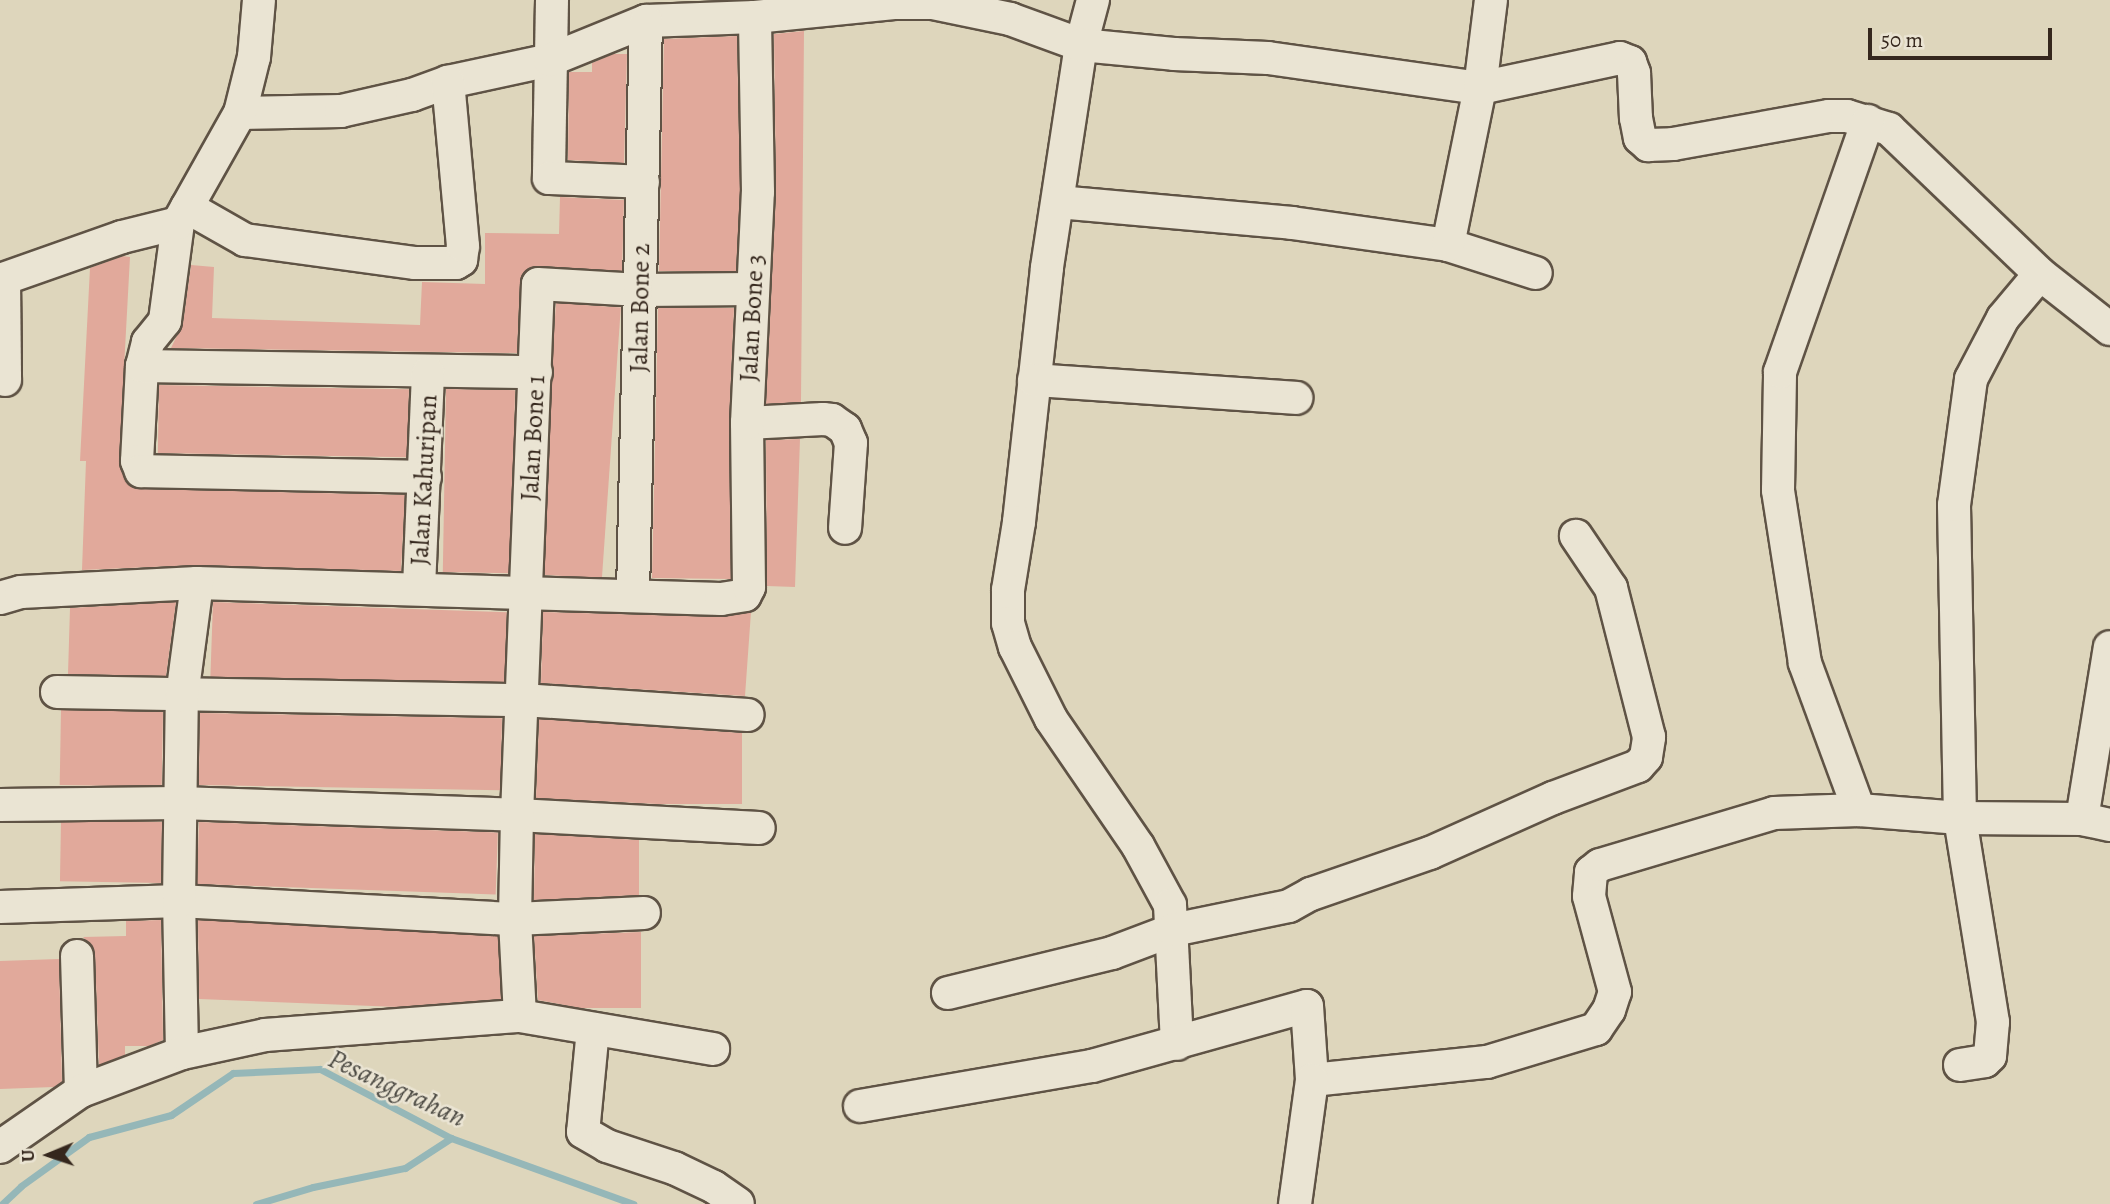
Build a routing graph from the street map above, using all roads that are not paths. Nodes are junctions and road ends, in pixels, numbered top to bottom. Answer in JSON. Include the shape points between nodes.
{"nodes":[{"id":1,"x":259,"y":0,"type":"edge"},
{"id":2,"x":552,"y":0,"type":"edge"},
{"id":3,"x":1093,"y":0,"type":"edge"},
{"id":4,"x":1491,"y":0,"type":"edge"},
{"id":5,"x":896,"y":2,"type":"edge"},
{"id":6,"x":734,"y":12,"type":"edge"},
{"id":7,"x":646,"y":21,"type":"junction"},
{"id":8,"x":1081,"y":45,"type":"junction"},
{"id":9,"x":550,"y":60,"type":"junction"},
{"id":10,"x":447,"y":82,"type":"junction"},
{"id":11,"x":1480,"y":88,"type":"junction"},
{"id":12,"x":240,"y":113,"type":"junction"},
{"id":13,"x":1868,"y":121,"type":"junction"},
{"id":14,"x":643,"y":182,"type":"junction"},
{"id":15,"x":1058,"y":202,"type":"junction"},
{"id":16,"x":182,"y":215,"type":"junction"},
{"id":17,"x":1448,"y":245,"type":"junction"},
{"id":18,"x":1536,"y":273,"type":"dead end"},
{"id":19,"x":2040,"y":274,"type":"junction"},
{"id":20,"x":2,"y":279,"type":"edge"},
{"id":21,"x":753,"y":289,"type":"junction"},
{"id":22,"x":640,"y":290,"type":"junction"},
{"id":23,"x":2110,"y":329,"type":"edge"},
{"id":24,"x":142,"y":366,"type":"junction"},
{"id":25,"x":536,"y":372,"type":"junction"},
{"id":26,"x":429,"y":373,"type":"junction"},
{"id":27,"x":5,"y":380,"type":"dead end"},
{"id":28,"x":1034,"y":380,"type":"junction"},
{"id":29,"x":1296,"y":398,"type":"dead end"},
{"id":30,"x":747,"y":423,"type":"junction"},
{"id":31,"x":425,"y":477,"type":"junction"},
{"id":32,"x":845,"y":528,"type":"dead end"},
{"id":33,"x":1576,"y":536,"type":"dead end"},
{"id":34,"x":197,"y":583,"type":"junction"},
{"id":35,"x":419,"y":588,"type":"junction"},
{"id":36,"x":526,"y":592,"type":"junction"},
{"id":37,"x":633,"y":594,"type":"junction"},
{"id":38,"x":0,"y":598,"type":"edge"},
{"id":39,"x":2110,"y":647,"type":"edge"},
{"id":40,"x":57,"y":692,"type":"dead end"},
{"id":41,"x":182,"y":696,"type":"junction"},
{"id":42,"x":523,"y":700,"type":"junction"},
{"id":43,"x":747,"y":715,"type":"dead end"},
{"id":44,"x":180,"y":803,"type":"junction"},
{"id":45,"x":0,"y":805,"type":"edge"},
{"id":46,"x":1859,"y":810,"type":"junction"},
{"id":47,"x":517,"y":815,"type":"junction"},
{"id":48,"x":1960,"y":818,"type":"junction"},
{"id":49,"x":2096,"y":822,"type":"edge"},
{"id":50,"x":759,"y":828,"type":"dead end"},
{"id":51,"x":179,"y":901,"type":"junction"},
{"id":52,"x":0,"y":907,"type":"edge"},
{"id":53,"x":644,"y":913,"type":"dead end"},
{"id":54,"x":515,"y":919,"type":"junction"},
{"id":55,"x":1173,"y":930,"type":"junction"},
{"id":56,"x":78,"y":956,"type":"dead end"},
{"id":57,"x":948,"y":993,"type":"dead end"},
{"id":58,"x":520,"y":1016,"type":"junction"},
{"id":59,"x":593,"y":1029,"type":"junction"},
{"id":60,"x":1177,"y":1044,"type":"junction"},
{"id":61,"x":713,"y":1049,"type":"dead end"},
{"id":62,"x":182,"y":1053,"type":"junction"},
{"id":63,"x":1960,"y":1065,"type":"dead end"},
{"id":64,"x":1312,"y":1080,"type":"junction"},
{"id":65,"x":81,"y":1091,"type":"junction"},
{"id":66,"x":860,"y":1106,"type":"dead end"},
{"id":67,"x":0,"y":1147,"type":"edge"},
{"id":68,"x":738,"y":1204,"type":"edge"},
{"id":69,"x":1295,"y":1204,"type":"edge"}],
"edges":[{"from":1,"to":12,"type":"street","via":[[254,57]]},
{"from":2,"to":9,"type":"street"},
{"from":3,"to":8,"type":"street"},
{"from":4,"to":11,"type":"street"},
{"from":5,"to":6,"type":"street"},
{"from":5,"to":8,"type":"street","via":[[933,3],[1010,19]]},
{"from":6,"to":7,"type":"street"},
{"from":6,"to":21,"type":"street","name":"Jalan Bone 3","via":[[758,192]]},
{"from":7,"to":9,"type":"street"},
{"from":7,"to":14,"type":"street","name":"Jalan Bone 2"},
{"from":8,"to":11,"type":"street","via":[[1268,58]]},
{"from":8,"to":15,"type":"street"},
{"from":9,"to":10,"type":"street"},
{"from":9,"to":14,"type":"street","via":[[549,178]]},
{"from":10,"to":12,"type":"street","via":[[341,111]]},
{"from":10,"to":16,"type":"street","via":[[463,246],[456,263],[415,263],[245,240]]},
{"from":11,"to":13,"type":"street","via":[[1620,58],[1630,62],[1634,73],[1636,118],[1640,138],[1648,145],[1829,116]]},
{"from":11,"to":17,"type":"street"},
{"from":12,"to":16,"type":"street"},
{"from":13,"to":19,"type":"street","via":[[1898,135]]},
{"from":13,"to":46,"type":"street","via":[[1780,372],[1778,490],[1805,663]]},
{"from":14,"to":22,"type":"street","name":"Jalan Bone 2"},
{"from":15,"to":17,"type":"street","via":[[1292,223]]},
{"from":15,"to":28,"type":"street"},
{"from":16,"to":20,"type":"street"},
{"from":16,"to":24,"type":"street","via":[[165,321],[148,342]]},
{"from":17,"to":18,"type":"street"},
{"from":19,"to":23,"type":"street"},
{"from":19,"to":48,"type":"street","via":[[2003,318],[1971,379],[1954,505]]},
{"from":20,"to":27,"type":"street"},
{"from":21,"to":22,"type":"street"},
{"from":21,"to":30,"type":"street","name":"Jalan Bone 3"},
{"from":22,"to":25,"type":"street","name":"Jalan Bone 1","via":[[538,284]]},
{"from":22,"to":37,"type":"street","name":"Jalan Bone 2"},
{"from":24,"to":26,"type":"street"},
{"from":24,"to":31,"type":"street","via":[[137,461],[141,471]]},
{"from":25,"to":26,"type":"street"},
{"from":25,"to":36,"type":"street","name":"Jalan Bone 1"},
{"from":26,"to":31,"type":"street","name":"Jalan Kahuripan"},
{"from":28,"to":29,"type":"street"},
{"from":28,"to":55,"type":"street","via":[[1008,623],[1051,719],[1160,883],[1170,905]]},
{"from":30,"to":32,"type":"street","via":[[823,419],[845,429],[851,443]]},
{"from":30,"to":37,"type":"street","name":"Jalan Bone 3","via":[[749,587],[745,594],[721,599]]},
{"from":31,"to":35,"type":"street","name":"Jalan Kahuripan"},
{"from":33,"to":55,"type":"street","via":[[1611,588],[1650,737],[1646,757],[1638,765],[1430,853],[1289,906]]},
{"from":34,"to":35,"type":"street"},
{"from":34,"to":38,"type":"street","via":[[21,592]]},
{"from":34,"to":41,"type":"street"},
{"from":35,"to":36,"type":"street"},
{"from":36,"to":37,"type":"street"},
{"from":36,"to":42,"type":"street","name":"Jalan Bone 1"},
{"from":39,"to":49,"type":"street"},
{"from":40,"to":41,"type":"street"},
{"from":41,"to":42,"type":"street"},
{"from":41,"to":44,"type":"street"},
{"from":42,"to":43,"type":"street"},
{"from":42,"to":47,"type":"street","name":"Jalan Bone 1"},
{"from":44,"to":45,"type":"street"},
{"from":44,"to":47,"type":"street"},
{"from":44,"to":51,"type":"street"},
{"from":46,"to":48,"type":"street"},
{"from":46,"to":64,"type":"street","via":[[1774,813],[1600,865],[1591,872],[1590,897],[1615,992],[1596,1029],[1487,1062]]},
{"from":47,"to":50,"type":"street"},
{"from":47,"to":54,"type":"street","name":"Jalan Bone 1"},
{"from":48,"to":49,"type":"street"},
{"from":48,"to":63,"type":"street","via":[[1993,1022],[1990,1056]]},
{"from":51,"to":52,"type":"street"},
{"from":51,"to":54,"type":"street"},
{"from":51,"to":62,"type":"street"},
{"from":53,"to":54,"type":"street"},
{"from":54,"to":58,"type":"street","name":"Jalan Bone 1"},
{"from":55,"to":57,"type":"street","via":[[1112,953]]},
{"from":55,"to":60,"type":"street"},
{"from":56,"to":65,"type":"street"},
{"from":58,"to":59,"type":"street"},
{"from":58,"to":62,"type":"street","via":[[265,1035]]},
{"from":59,"to":61,"type":"street"},
{"from":59,"to":68,"type":"street","via":[[583,1132],[607,1146],[674,1168]]},
{"from":60,"to":64,"type":"street","via":[[1307,1006]]},
{"from":60,"to":66,"type":"street","via":[[1092,1066]]},
{"from":62,"to":65,"type":"street"},
{"from":64,"to":69,"type":"street"},
{"from":65,"to":67,"type":"street"}]}
